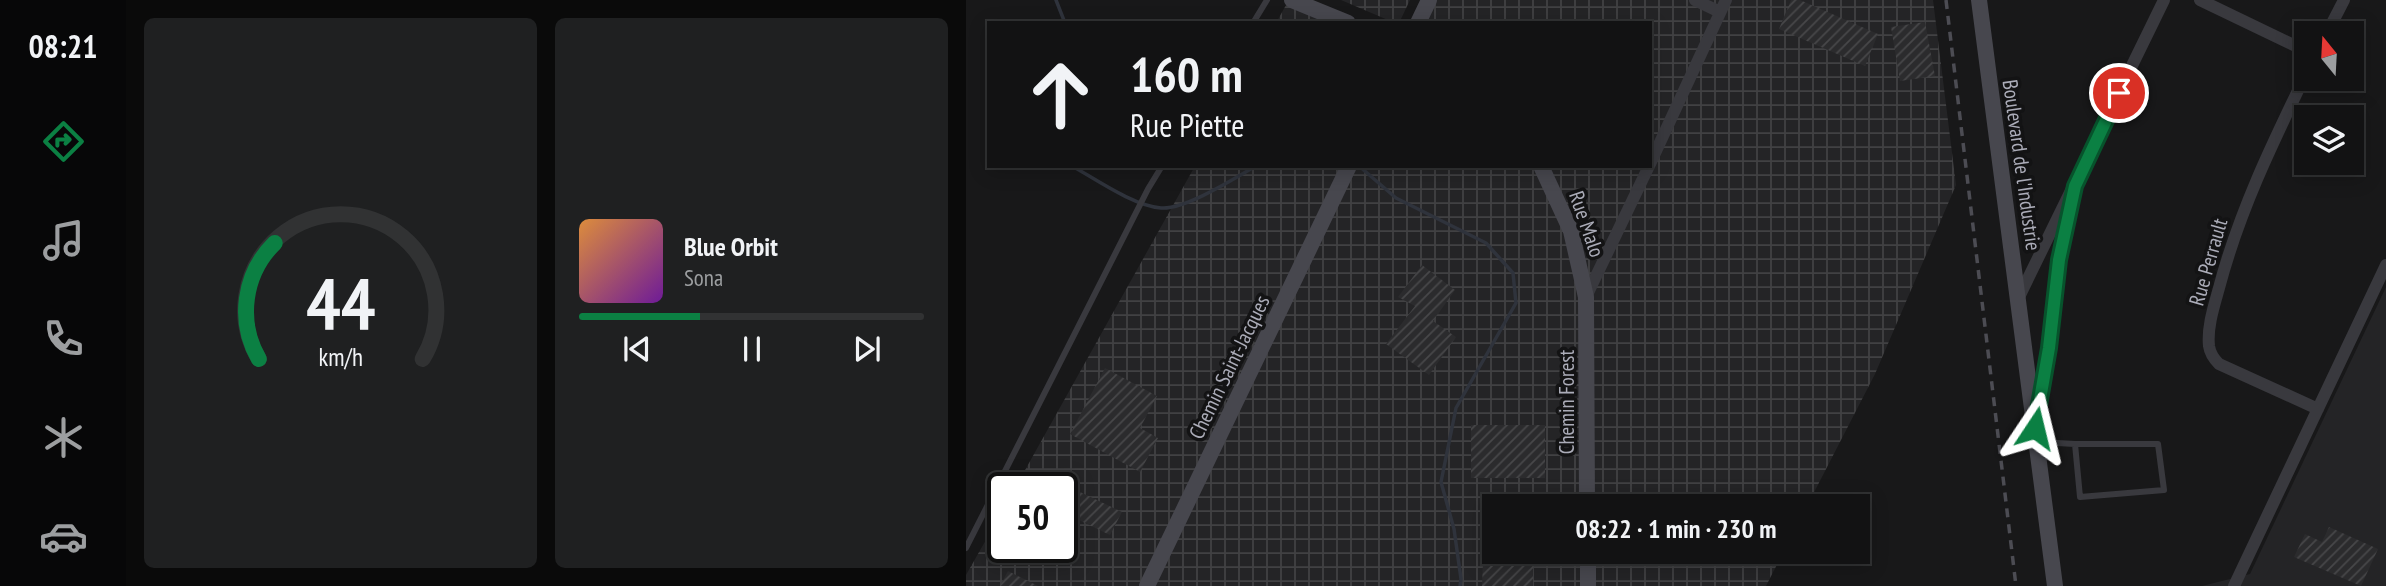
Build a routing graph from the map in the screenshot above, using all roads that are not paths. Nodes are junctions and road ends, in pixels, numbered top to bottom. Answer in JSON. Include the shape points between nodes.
{"nodes":[{"id":1,"x":1267,"y":0,"type":"edge"},
{"id":2,"x":1292,"y":0,"type":"edge"},
{"id":3,"x":1429,"y":0,"type":"edge"},
{"id":4,"x":1695,"y":0,"type":"edge"},
{"id":5,"x":1726,"y":0,"type":"edge"},
{"id":6,"x":1979,"y":0,"type":"edge"},
{"id":7,"x":2164,"y":0,"type":"edge"},
{"id":8,"x":2200,"y":0,"type":"edge"},
{"id":9,"x":2344,"y":0,"type":"edge"},
{"id":10,"x":1720,"y":12,"type":"junction"},
{"id":11,"x":1254,"y":21,"type":"edge"},
{"id":12,"x":1343,"y":21,"type":"edge"},
{"id":13,"x":1419,"y":21,"type":"edge"},
{"id":14,"x":2333,"y":21,"type":"edge"},
{"id":15,"x":2294,"y":45,"type":"edge"},
{"id":16,"x":2298,"y":91,"type":"edge"},
{"id":17,"x":1652,"y":159,"type":"edge"},
{"id":18,"x":1161,"y":168,"type":"edge"},
{"id":19,"x":1348,"y":168,"type":"edge"},
{"id":20,"x":1542,"y":168,"type":"edge"},
{"id":21,"x":1648,"y":168,"type":"edge"},
{"id":22,"x":2075,"y":186,"type":"junction"},
{"id":23,"x":2386,"y":265,"type":"edge"},
{"id":24,"x":1586,"y":297,"type":"junction"},
{"id":25,"x":2019,"y":297,"type":"junction"},
{"id":26,"x":2318,"y":409,"type":"junction"},
{"id":27,"x":2036,"y":435,"type":"junction"},
{"id":28,"x":2075,"y":444,"type":"junction"},
{"id":29,"x":1587,"y":494,"type":"edge"},
{"id":30,"x":966,"y":548,"type":"edge"},
{"id":31,"x":1588,"y":564,"type":"edge"},
{"id":32,"x":1147,"y":586,"type":"edge"},
{"id":33,"x":1588,"y":586,"type":"edge"},
{"id":34,"x":2055,"y":586,"type":"edge"},
{"id":35,"x":2234,"y":586,"type":"edge"}],
"edges":[{"from":1,"to":11,"type":"lane"},
{"from":2,"to":12,"type":"street"},
{"from":3,"to":13,"type":"street"},
{"from":4,"to":10,"type":"street"},
{"from":5,"to":10,"type":"street"},
{"from":6,"to":25,"type":"street","name":"Boulevard de l'Industrie"},
{"from":7,"to":22,"type":"street"},
{"from":8,"to":15,"type":"street"},
{"from":9,"to":14,"type":"street"},
{"from":10,"to":17,"type":"street"},
{"from":16,"to":26,"type":"street","name":"Rue Perrault","via":[[2237,224],[2212,314],[2209,346],[2219,364]]},
{"from":18,"to":30,"type":"lane"},
{"from":19,"to":32,"type":"street","name":"Chemin Saint-Jacques"},
{"from":20,"to":24,"type":"street","name":"Rue Malo","via":[[1571,231]]},
{"from":21,"to":24,"type":"street"},
{"from":22,"to":25,"type":"street"},
{"from":22,"to":27,"type":"street","via":[[2059,260]]},
{"from":23,"to":26,"type":"street"},
{"from":24,"to":29,"type":"street","name":"Chemin Forest"},
{"from":25,"to":27,"type":"street","name":"Boulevard de l'Industrie"},
{"from":26,"to":35,"type":"street"},
{"from":27,"to":28,"type":"lane"},
{"from":27,"to":34,"type":"street","name":"Boulevard de l'Industrie"},
{"from":28,"to":28,"type":"lane","via":[[2080,497],[2164,490],[2158,444]]},
{"from":31,"to":33,"type":"street"}]}
